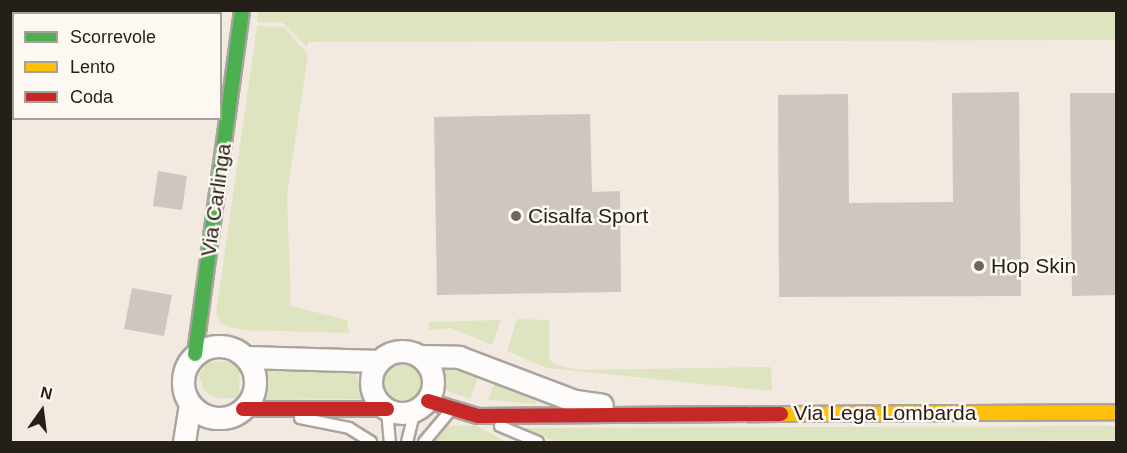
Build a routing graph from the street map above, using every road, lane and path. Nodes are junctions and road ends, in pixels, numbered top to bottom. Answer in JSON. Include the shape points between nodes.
{"nodes":[{"id":1,"x":242,"y":10,"type":"edge"},
{"id":2,"x":195,"y":354,"type":"junction"},
{"id":3,"x":420,"y":356,"type":"junction"},
{"id":4,"x":247,"y":357,"type":"junction"},
{"id":5,"x":379,"y":361,"type":"junction"},
{"id":6,"x":190,"y":404,"type":"junction"},
{"id":7,"x":421,"y":406,"type":"junction"},
{"id":8,"x":243,"y":409,"type":"junction"},
{"id":9,"x":387,"y":409,"type":"junction"},
{"id":10,"x":453,"y":409,"type":"junction"},
{"id":11,"x":1116,"y":412,"type":"edge"},
{"id":12,"x":291,"y":413,"type":"junction"},
{"id":13,"x":653,"y":414,"type":"junction"},
{"id":14,"x":478,"y":416,"type":"junction"},
{"id":15,"x":184,"y":442,"type":"edge"},
{"id":16,"x":371,"y":442,"type":"edge"},
{"id":17,"x":390,"y":442,"type":"edge"},
{"id":18,"x":407,"y":442,"type":"edge"},
{"id":19,"x":424,"y":442,"type":"edge"},
{"id":20,"x":538,"y":442,"type":"edge"}],
"edges":[{"from":1,"to":2,"type":"street","name":"Via Carlinga"},
{"from":2,"to":4,"type":"street","via":[[216,345]]},
{"from":2,"to":6,"type":"street","name":"Via Carlinga","via":[[182,384]]},
{"from":3,"to":5,"type":"street","name":"Via Lega Lombarda","via":[[394,351]]},
{"from":3,"to":7,"type":"street","via":[[432,372]]},
{"from":3,"to":13,"type":"street","name":"Via Lega Lombarda","via":[[459,357],[575,401]]},
{"from":4,"to":5,"type":"street","name":"Via Lega Lombarda"},
{"from":4,"to":8,"type":"street","via":[[255,390]]},
{"from":5,"to":9,"type":"street","via":[[371,387]]},
{"from":6,"to":8,"type":"street","via":[[222,418]]},
{"from":6,"to":15,"type":"street","name":"Via Carlinga"},
{"from":7,"to":9,"type":"street","name":"Via Lega Lombarda"},
{"from":7,"to":10,"type":"street","name":"Via Lega Lombarda"},
{"from":7,"to":18,"type":"lane"},
{"from":8,"to":12,"type":"street","name":"Via Lega Lombarda"},
{"from":9,"to":12,"type":"street","name":"Via Lega Lombarda"},
{"from":9,"to":17,"type":"lane"},
{"from":10,"to":14,"type":"street","name":"Via Lega Lombarda"},
{"from":10,"to":19,"type":"lane","via":[[435,423]]},
{"from":11,"to":13,"type":"street","name":"Via Lega Lombarda"},
{"from":12,"to":16,"type":"lane","via":[[312,424],[349,428]]},
{"from":13,"to":14,"type":"street","name":"Via Lega Lombarda"},
{"from":14,"to":20,"type":"lane"}]}
